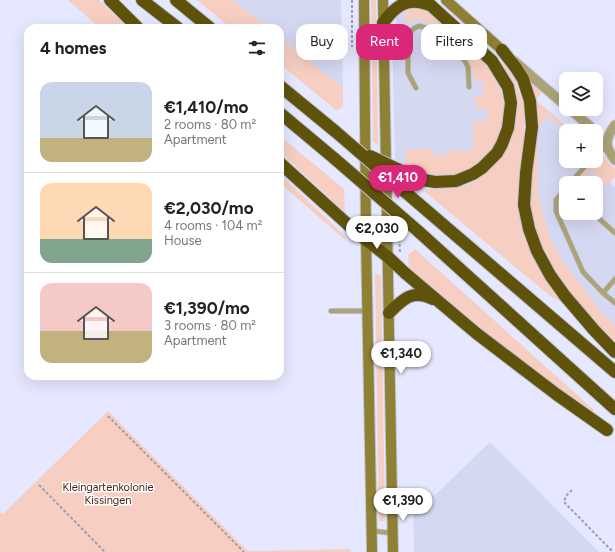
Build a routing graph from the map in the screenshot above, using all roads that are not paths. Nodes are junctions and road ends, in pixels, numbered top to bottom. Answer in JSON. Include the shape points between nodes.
{"nodes":[{"id":1,"x":110,"y":0,"type":"edge"},
{"id":2,"x":142,"y":0,"type":"edge"},
{"id":3,"x":176,"y":0,"type":"edge"},
{"id":4,"x":364,"y":0,"type":"edge"},
{"id":5,"x":383,"y":0,"type":"edge"},
{"id":6,"x":446,"y":0,"type":"edge"},
{"id":7,"x":428,"y":2,"type":"edge"},
{"id":8,"x":383,"y":23,"type":"junction"},
{"id":9,"x":134,"y":24,"type":"edge"},
{"id":10,"x":173,"y":24,"type":"edge"},
{"id":11,"x":205,"y":24,"type":"edge"},
{"id":12,"x":502,"y":50,"type":"junction"},
{"id":13,"x":469,"y":86,"type":"dead end"},
{"id":14,"x":416,"y":88,"type":"dead end"},
{"id":15,"x":284,"y":89,"type":"edge"},
{"id":16,"x":559,"y":100,"type":"edge"},
{"id":17,"x":284,"y":116,"type":"edge"},
{"id":18,"x":578,"y":116,"type":"edge"},
{"id":19,"x":586,"y":124,"type":"edge"},
{"id":20,"x":615,"y":125,"type":"edge"},
{"id":21,"x":603,"y":140,"type":"edge"},
{"id":22,"x":607,"y":144,"type":"junction"},
{"id":23,"x":603,"y":148,"type":"edge"},
{"id":24,"x":355,"y":149,"type":"junction"},
{"id":25,"x":615,"y":160,"type":"edge"},
{"id":26,"x":284,"y":168,"type":"edge"},
{"id":27,"x":584,"y":168,"type":"edge"},
{"id":28,"x":576,"y":176,"type":"edge"},
{"id":29,"x":559,"y":196,"type":"edge"},
{"id":30,"x":559,"y":219,"type":"edge"},
{"id":31,"x":560,"y":220,"type":"edge"},
{"id":32,"x":601,"y":220,"type":"edge"},
{"id":33,"x":615,"y":233,"type":"edge"},
{"id":34,"x":387,"y":238,"type":"junction"},
{"id":35,"x":366,"y":239,"type":"junction"},
{"id":36,"x":388,"y":257,"type":"junction"},
{"id":37,"x":615,"y":279,"type":"edge"},
{"id":38,"x":604,"y":293,"type":"junction"},
{"id":39,"x":440,"y":302,"type":"junction"},
{"id":40,"x":615,"y":304,"type":"edge"},
{"id":41,"x":331,"y":311,"type":"dead end"},
{"id":42,"x":368,"y":311,"type":"junction"},
{"id":43,"x":389,"y":313,"type":"junction"},
{"id":44,"x":615,"y":352,"type":"edge"},
{"id":45,"x":615,"y":372,"type":"edge"},
{"id":46,"x":615,"y":409,"type":"edge"},
{"id":47,"x":607,"y":430,"type":"dead end"},
{"id":48,"x":372,"y":531,"type":"junction"},
{"id":49,"x":392,"y":533,"type":"junction"},
{"id":50,"x":372,"y":552,"type":"edge"},
{"id":51,"x":393,"y":552,"type":"edge"}],
"edges":[{"from":1,"to":9,"type":"highway"},
{"from":2,"to":10,"type":"highway"},
{"from":3,"to":11,"type":"highway"},
{"from":4,"to":35,"type":"main road"},
{"from":5,"to":8,"type":"main road"},
{"from":6,"to":12,"type":"main road"},
{"from":7,"to":8,"type":"highway","via":[[403,3]]},
{"from":7,"to":24,"type":"highway","bridge":true,"via":[[492,61],[508,87],[511,103],[508,128],[502,144],[497,153],[473,174],[456,181],[435,182],[418,179]]},
{"from":8,"to":34,"type":"main road"},
{"from":12,"to":16,"type":"street"},
{"from":12,"to":44,"type":"highway","via":[[523,80],[530,101],[532,127],[524,205],[537,251],[565,296]]},
{"from":13,"to":14,"type":"lane","via":[[468,67],[465,61],[430,29],[419,26],[413,29],[408,37],[408,73]]},
{"from":15,"to":24,"type":"highway","bridge":true},
{"from":17,"to":46,"type":"highway","bridge":true,"via":[[418,231]]},
{"from":18,"to":19,"type":"street"},
{"from":20,"to":22,"type":"street"},
{"from":21,"to":22,"type":"street"},
{"from":22,"to":23,"type":"lane"},
{"from":22,"to":25,"type":"street"},
{"from":24,"to":45,"type":"highway","bridge":true},
{"from":26,"to":35,"type":"highway"},
{"from":27,"to":28,"type":"lane"},
{"from":29,"to":30,"type":"lane","via":[[556,200]]},
{"from":31,"to":38,"type":"lane","via":[[583,272]]},
{"from":32,"to":33,"type":"lane"},
{"from":34,"to":35,"type":"main road"},
{"from":34,"to":36,"type":"main road"},
{"from":35,"to":36,"type":"highway"},
{"from":35,"to":42,"type":"main road"},
{"from":36,"to":39,"type":"highway"},
{"from":36,"to":43,"type":"main road"},
{"from":37,"to":38,"type":"lane"},
{"from":38,"to":40,"type":"lane"},
{"from":39,"to":43,"type":"highway","via":[[427,296],[411,296],[405,298]]},
{"from":39,"to":47,"type":"highway","via":[[476,333]]},
{"from":41,"to":42,"type":"lane"},
{"from":42,"to":48,"type":"main road"},
{"from":43,"to":49,"type":"main road"},
{"from":48,"to":49,"type":"lane"},
{"from":48,"to":50,"type":"main road"},
{"from":49,"to":51,"type":"main road"}]}
